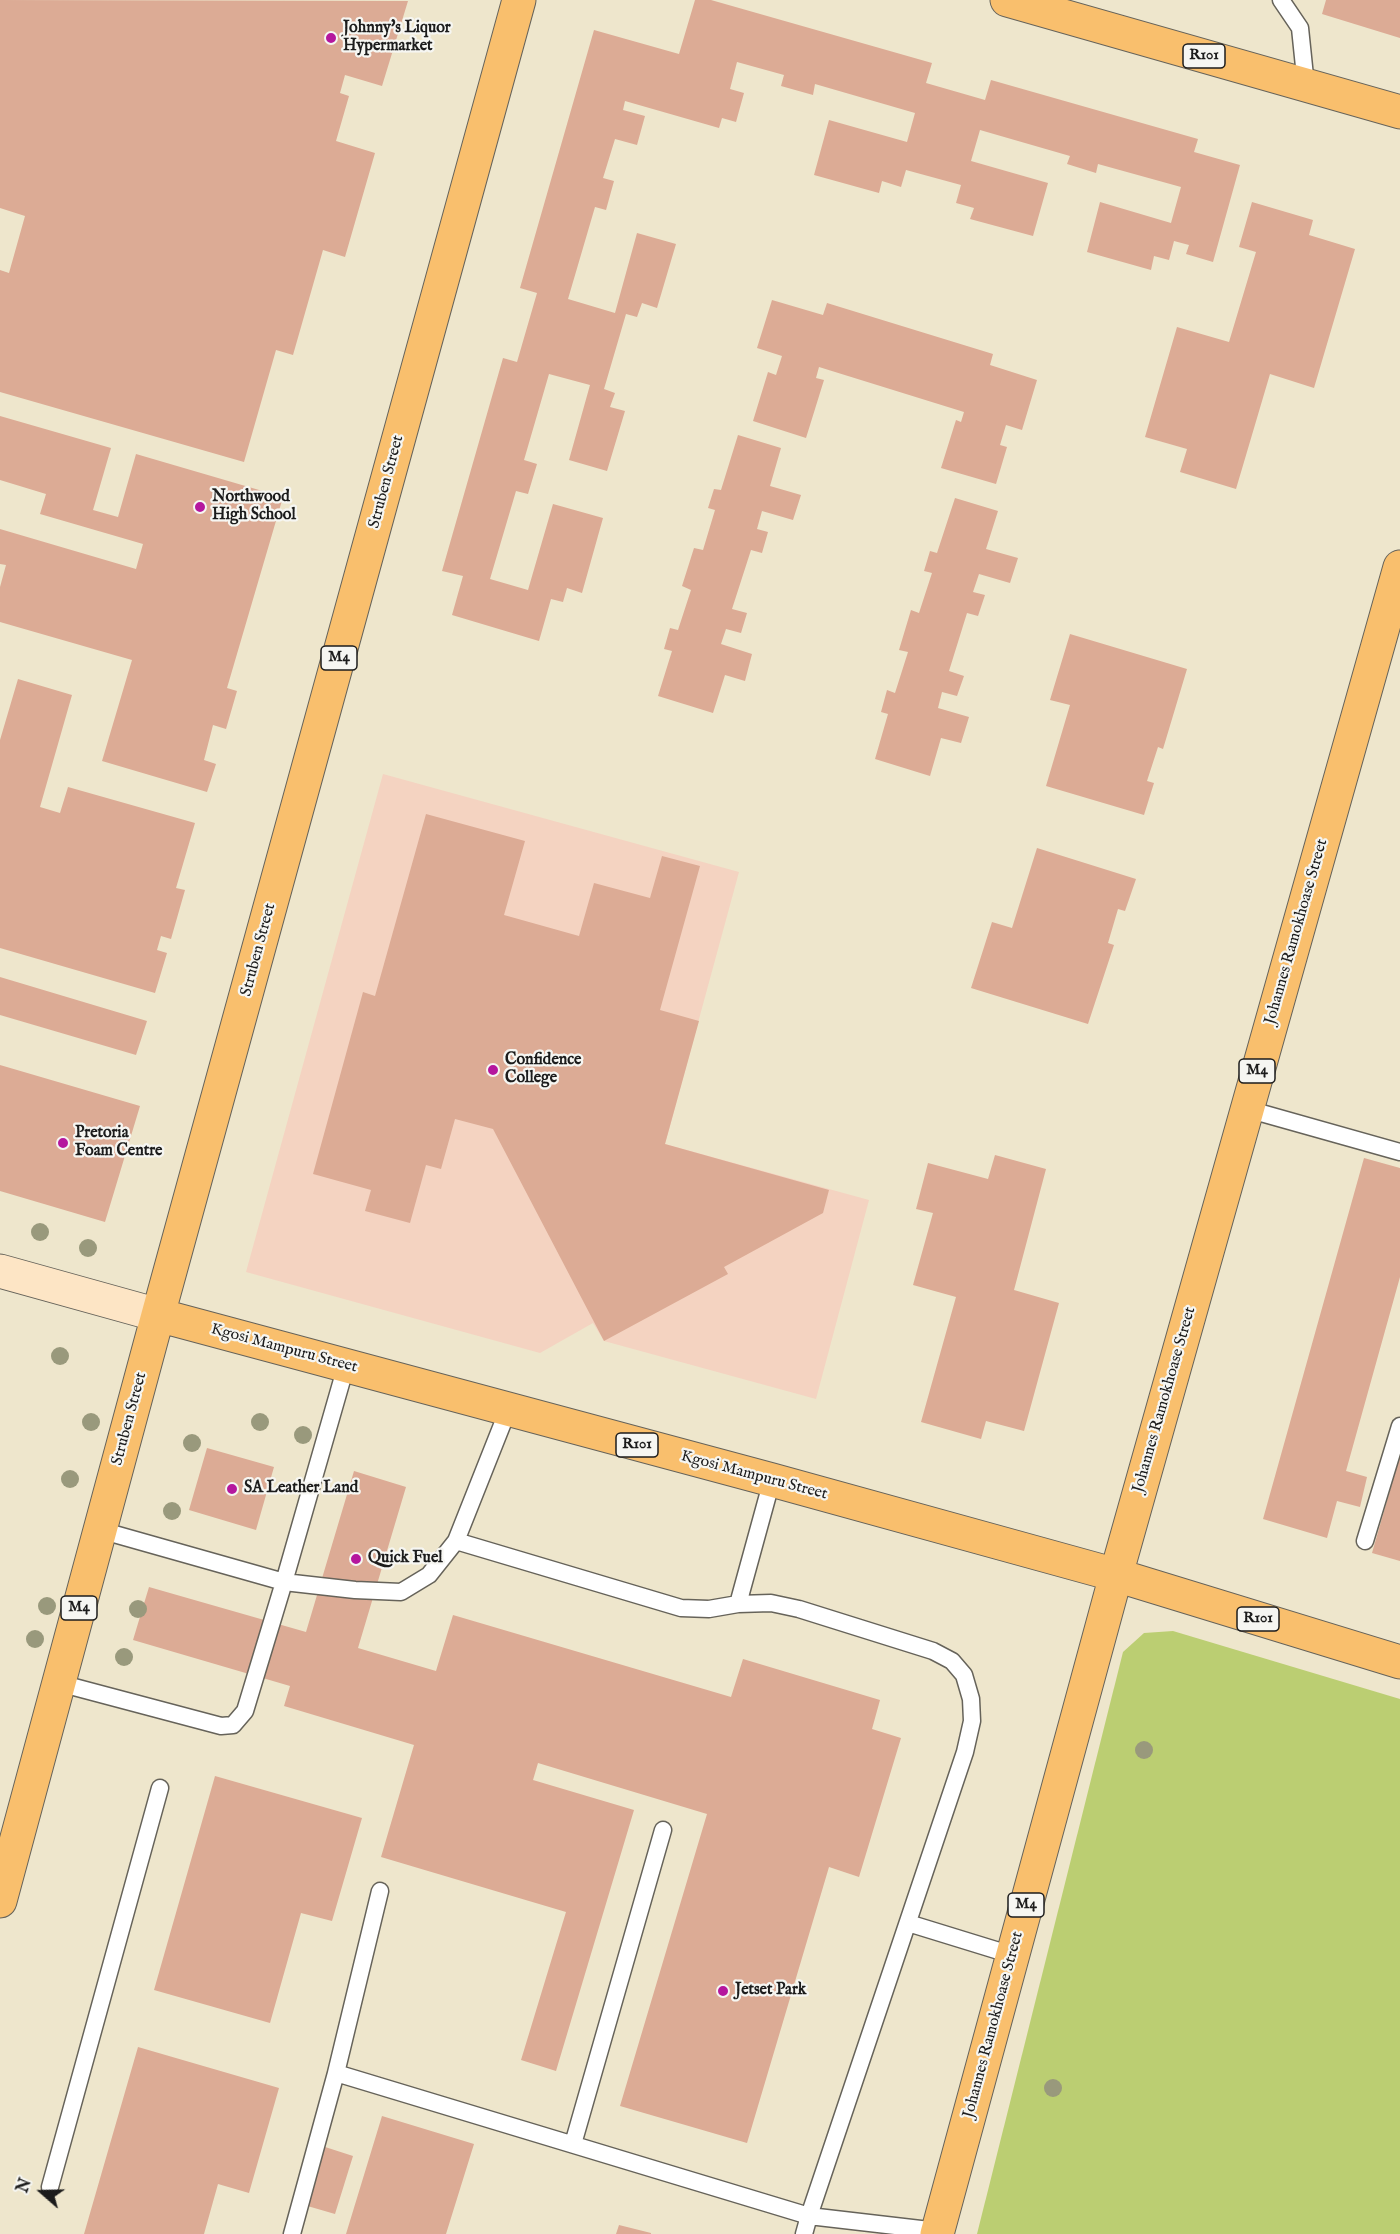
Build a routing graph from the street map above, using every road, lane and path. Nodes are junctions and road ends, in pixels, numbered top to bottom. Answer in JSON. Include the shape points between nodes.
{"nodes":[{"id":1,"x":519,"y":0,"type":"edge"},
{"id":2,"x":1007,"y":0,"type":"edge"},
{"id":3,"x":1281,"y":0,"type":"edge"},
{"id":4,"x":1300,"y":0,"type":"edge"},
{"id":5,"x":1075,"y":9,"type":"edge"},
{"id":6,"x":1294,"y":20,"type":"junction"},
{"id":7,"x":1306,"y":86,"type":"junction"},
{"id":8,"x":1400,"y":112,"type":"edge"},
{"id":9,"x":1400,"y":567,"type":"edge"},
{"id":10,"x":1247,"y":1109,"type":"junction"},
{"id":11,"x":1400,"y":1152,"type":"edge"},
{"id":12,"x":0,"y":1271,"type":"edge"},
{"id":13,"x":158,"y":1315,"type":"junction"},
{"id":14,"x":346,"y":1366,"type":"junction"},
{"id":15,"x":508,"y":1410,"type":"junction"},
{"id":16,"x":1400,"y":1426,"type":"edge"},
{"id":17,"x":772,"y":1480,"type":"junction"},
{"id":18,"x":100,"y":1530,"type":"junction"},
{"id":19,"x":456,"y":1541,"type":"junction"},
{"id":20,"x":1365,"y":1541,"type":"dead end"},
{"id":21,"x":1116,"y":1575,"type":"junction"},
{"id":22,"x":284,"y":1582,"type":"junction"},
{"id":23,"x":738,"y":1604,"type":"junction"},
{"id":24,"x":1400,"y":1662,"type":"edge"},
{"id":25,"x":59,"y":1683,"type":"junction"},
{"id":26,"x":160,"y":1788,"type":"dead end"},
{"id":27,"x":663,"y":1830,"type":"dead end"},
{"id":28,"x":380,"y":1891,"type":"dead end"},
{"id":29,"x":0,"y":1901,"type":"edge"},
{"id":30,"x":908,"y":1923,"type":"junction"},
{"id":31,"x":1012,"y":1955,"type":"junction"},
{"id":32,"x":336,"y":2073,"type":"junction"},
{"id":33,"x":573,"y":2144,"type":"junction"},
{"id":34,"x":50,"y":2187,"type":"dead end"},
{"id":35,"x":809,"y":2216,"type":"junction"},
{"id":36,"x":937,"y":2232,"type":"edge"},
{"id":37,"x":292,"y":2234,"type":"edge"},
{"id":38,"x":804,"y":2234,"type":"edge"}],
"edges":[{"from":1,"to":13,"type":"main road","name":"Struben Street","number":"M4"},
{"from":2,"to":5,"type":"main road","number":"R101"},
{"from":3,"to":6,"type":"lane"},
{"from":4,"to":6,"type":"lane"},
{"from":5,"to":7,"type":"main road","number":"R101"},
{"from":6,"to":7,"type":"lane","via":[[1300,28]]},
{"from":7,"to":8,"type":"main road","number":"R101"},
{"from":9,"to":10,"type":"main road","name":"Johannes Ramokhoase Street","number":"M4"},
{"from":10,"to":11,"type":"lane"},
{"from":10,"to":21,"type":"main road","name":"Johannes Ramokhoase Street","number":"M4"},
{"from":12,"to":13,"type":"main road","name":"Kgosi Mampuru Street","number":"R101"},
{"from":13,"to":14,"type":"main road","name":"Kgosi Mampuru Street","number":"R101"},
{"from":13,"to":18,"type":"main road","name":"Struben Street","number":"M4"},
{"from":14,"to":15,"type":"main road","name":"Kgosi Mampuru Street","number":"R101"},
{"from":14,"to":22,"type":"lane"},
{"from":15,"to":17,"type":"main road","name":"Kgosi Mampuru Street","number":"R101"},
{"from":15,"to":19,"type":"lane"},
{"from":16,"to":20,"type":"lane"},
{"from":17,"to":21,"type":"main road","name":"Kgosi Mampuru Street","number":"R101"},
{"from":17,"to":23,"type":"lane"},
{"from":18,"to":22,"type":"lane"},
{"from":18,"to":25,"type":"main road","name":"Struben Street","number":"M4"},
{"from":19,"to":22,"type":"lane","via":[[429,1575],[401,1592]]},
{"from":19,"to":23,"type":"lane","via":[[681,1608]]},
{"from":21,"to":24,"type":"main road","name":"Kgosi Mampuru Street","number":"R101"},
{"from":21,"to":31,"type":"main road","name":"Johannes Ramokhoase Street","number":"M4"},
{"from":22,"to":25,"type":"lane","via":[[245,1711],[233,1725],[220,1725]]},
{"from":23,"to":30,"type":"lane","via":[[771,1603],[799,1609],[922,1647],[952,1661],[964,1675],[972,1721]]},
{"from":25,"to":29,"type":"main road","name":"Struben Street","number":"M4"},
{"from":26,"to":34,"type":"lane"},
{"from":27,"to":33,"type":"lane"},
{"from":28,"to":32,"type":"lane"},
{"from":30,"to":31,"type":"lane"},
{"from":30,"to":35,"type":"lane"},
{"from":31,"to":36,"type":"main road","name":"Johannes Ramokhoase Street","number":"M4"},
{"from":32,"to":33,"type":"lane"},
{"from":32,"to":37,"type":"lane"},
{"from":33,"to":35,"type":"lane"},
{"from":35,"to":36,"type":"lane"},
{"from":35,"to":38,"type":"lane"}]}
